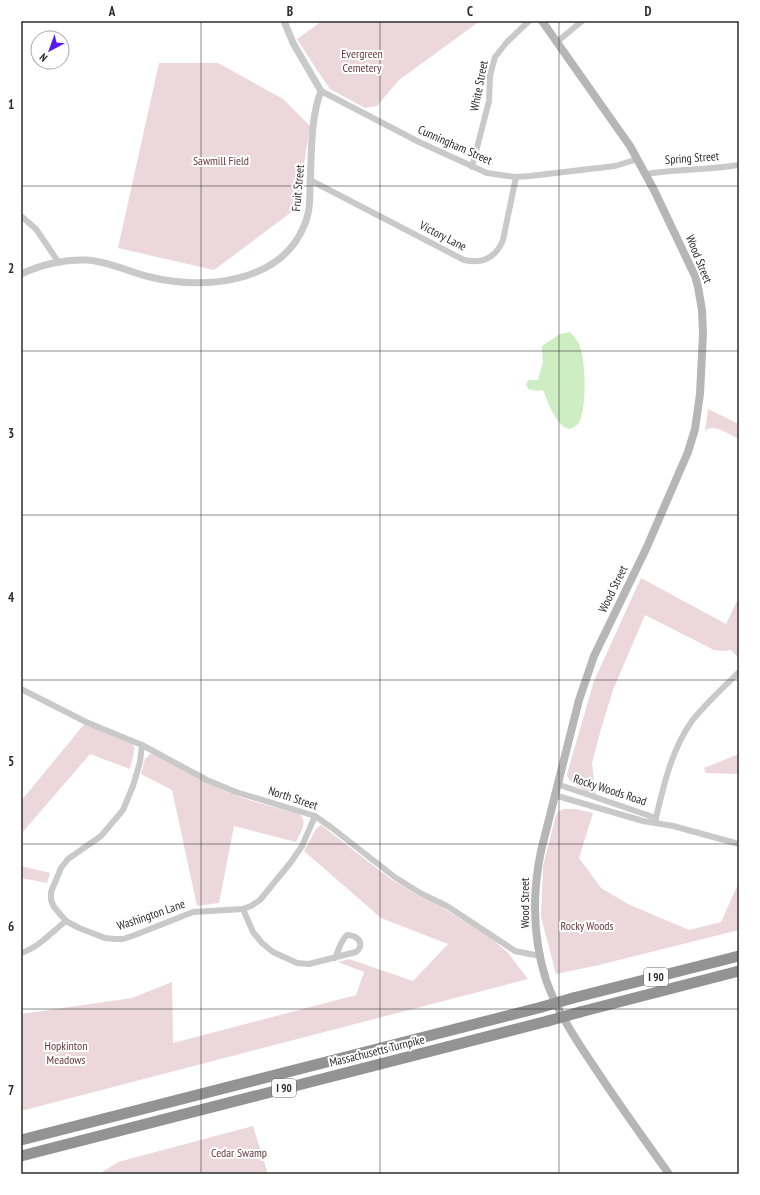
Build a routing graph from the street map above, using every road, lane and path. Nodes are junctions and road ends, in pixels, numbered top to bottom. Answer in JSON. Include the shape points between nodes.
{"nodes":[{"id":1,"x":284,"y":21,"type":"edge"},
{"id":2,"x":529,"y":21,"type":"edge"},
{"id":3,"x":542,"y":21,"type":"edge"},
{"id":4,"x":582,"y":21,"type":"edge"},
{"id":5,"x":556,"y":42,"type":"junction"},
{"id":6,"x":321,"y":91,"type":"junction"},
{"id":7,"x":638,"y":159,"type":"junction"},
{"id":8,"x":739,"y":165,"type":"edge"},
{"id":9,"x":472,"y":167,"type":"junction"},
{"id":10,"x":646,"y":174,"type":"junction"},
{"id":11,"x":516,"y":177,"type":"junction"},
{"id":12,"x":310,"y":180,"type":"junction"},
{"id":13,"x":21,"y":216,"type":"edge"},
{"id":14,"x":60,"y":263,"type":"junction"},
{"id":15,"x":21,"y":274,"type":"edge"},
{"id":16,"x":739,"y":672,"type":"edge"},
{"id":17,"x":21,"y":688,"type":"edge"},
{"id":18,"x":142,"y":745,"type":"junction"},
{"id":19,"x":557,"y":784,"type":"junction"},
{"id":20,"x":554,"y":795,"type":"junction"},
{"id":21,"x":315,"y":816,"type":"junction"},
{"id":22,"x":656,"y":820,"type":"junction"},
{"id":23,"x":739,"y":844,"type":"edge"},
{"id":24,"x":243,"y":909,"type":"junction"},
{"id":25,"x":66,"y":921,"type":"junction"},
{"id":26,"x":21,"y":953,"type":"edge"},
{"id":27,"x":540,"y":956,"type":"junction"},
{"id":28,"x":739,"y":956,"type":"edge"},
{"id":29,"x":335,"y":958,"type":"junction"},
{"id":30,"x":739,"y":971,"type":"edge"},
{"id":31,"x":21,"y":1140,"type":"edge"},
{"id":32,"x":21,"y":1156,"type":"edge"},
{"id":33,"x":669,"y":1174,"type":"edge"}],
"edges":[{"from":1,"to":6,"type":"street","via":[[293,43]]},
{"from":2,"to":9,"type":"street","name":"White Street","via":[[495,57],[490,76],[489,101]]},
{"from":3,"to":5,"type":"main road","name":"Wood Street"},
{"from":4,"to":5,"type":"street"},
{"from":5,"to":7,"type":"main road","name":"Wood Street"},
{"from":6,"to":9,"type":"street","name":"Cunningham Street"},
{"from":6,"to":12,"type":"street","name":"Fruit Street","via":[[314,118]]},
{"from":7,"to":10,"type":"main road","name":"Wood Street"},
{"from":7,"to":11,"type":"street","name":"Cunningham Street","via":[[615,166]]},
{"from":8,"to":10,"type":"street","name":"Spring Street"},
{"from":9,"to":11,"type":"street","name":"Cunningham Street","via":[[494,175]]},
{"from":10,"to":19,"type":"main road","name":"Wood Street","via":[[698,287],[703,334],[698,417],[679,473],[591,664]]},
{"from":11,"to":12,"type":"street","name":"Victory Lane","via":[[500,247],[497,252],[478,262],[464,260]]},
{"from":12,"to":14,"type":"street","name":"Fruit Street","via":[[308,214],[301,232],[291,247],[277,260],[250,274],[219,282],[191,283],[151,278],[87,260]]},
{"from":13,"to":14,"type":"street","via":[[36,229]]},
{"from":14,"to":15,"type":"street","name":"Fruit Street"},
{"from":16,"to":22,"type":"street","name":"Rocky Woods Road","via":[[706,705],[686,730],[673,758]]},
{"from":17,"to":18,"type":"street","name":"North Street","via":[[86,722]]},
{"from":18,"to":21,"type":"street","name":"North Street","via":[[207,780],[236,792]]},
{"from":18,"to":25,"type":"street","name":"Washington Lane","via":[[133,786],[122,810],[101,836],[68,859],[55,880],[51,900]]},
{"from":19,"to":20,"type":"main road","name":"Wood Street"},
{"from":19,"to":22,"type":"street","name":"Rocky Woods Road"},
{"from":20,"to":22,"type":"street","name":"Rocky Woods Road","via":[[643,821]]},
{"from":20,"to":27,"type":"main road","name":"Wood Street","via":[[536,886],[535,916]]},
{"from":21,"to":24,"type":"street","name":"Washington Lane","via":[[302,846],[291,862],[260,900]]},
{"from":21,"to":27,"type":"street","name":"North Street","via":[[396,878],[446,906],[515,951]]},
{"from":22,"to":23,"type":"street","name":"Rocky Woods Road"},
{"from":24,"to":25,"type":"street","name":"Washington Lane","via":[[193,912],[123,939],[106,938]]},
{"from":24,"to":29,"type":"street","via":[[254,932],[273,952],[297,963],[309,964]]},
{"from":25,"to":26,"type":"street","via":[[28,951]]},
{"from":27,"to":33,"type":"main road","name":"Wood Street","via":[[565,1024]]},
{"from":28,"to":31,"type":"highway","name":"Massachusetts Turnpike","number":"I 90","bridge":true},
{"from":29,"to":29,"type":"street","via":[[356,952],[360,941],[347,935],[341,942]]},
{"from":30,"to":32,"type":"highway","name":"Massachusetts Turnpike","number":"I 90","bridge":true}]}
